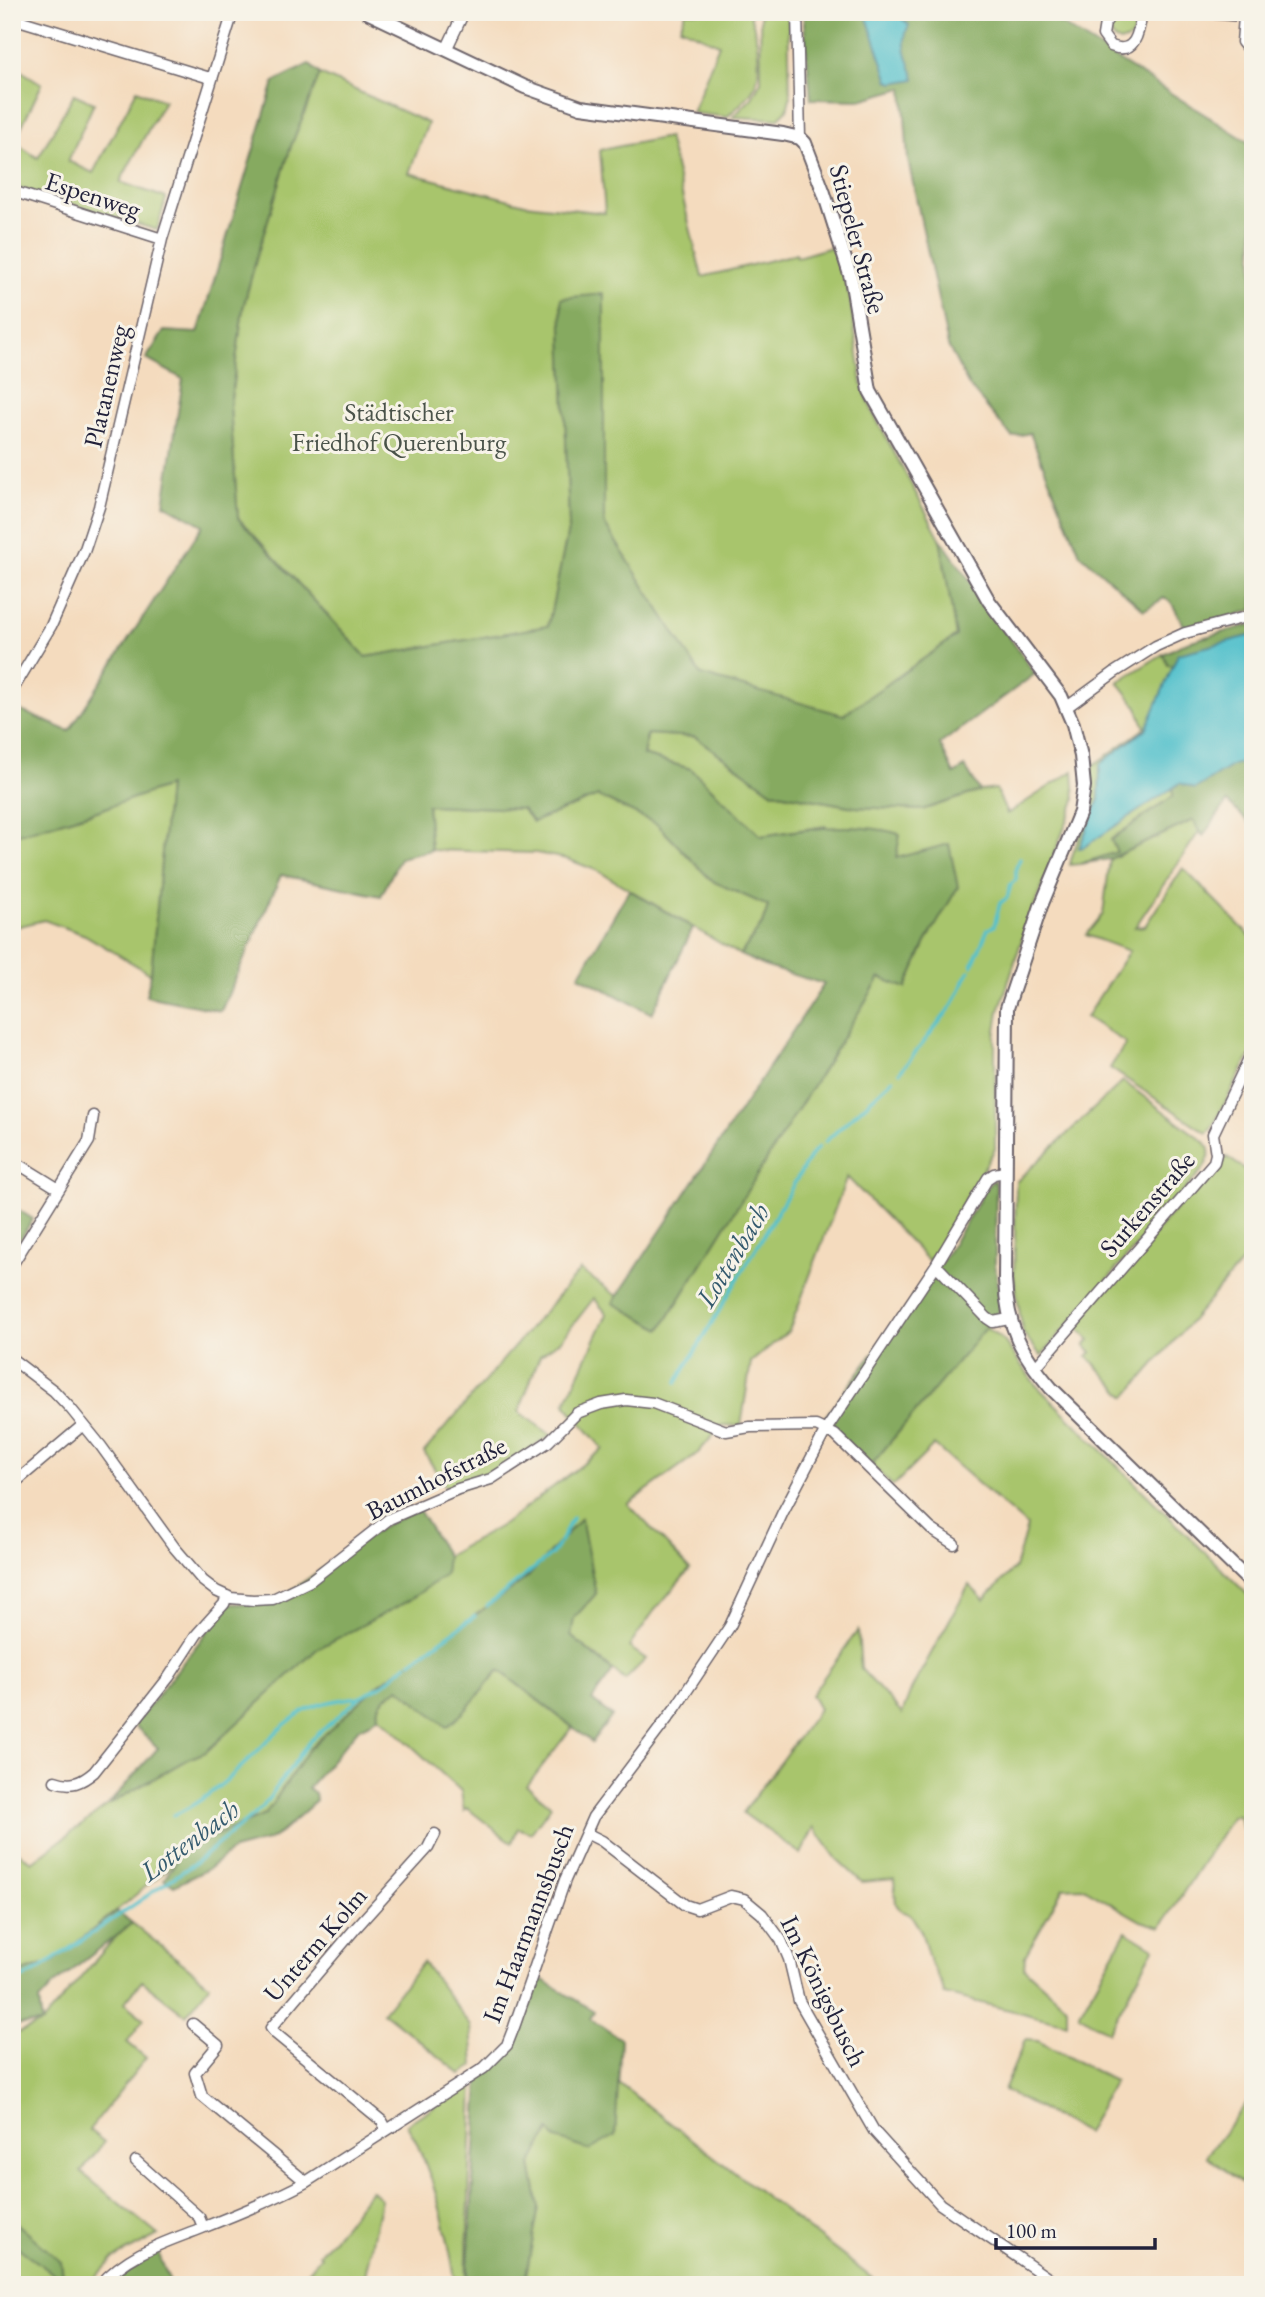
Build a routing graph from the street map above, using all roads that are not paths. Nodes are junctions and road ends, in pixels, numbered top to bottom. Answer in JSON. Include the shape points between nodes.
{"nodes":[{"id":1,"x":233,"y":12,"type":"edge"},
{"id":2,"x":366,"y":12,"type":"edge"},
{"id":3,"x":464,"y":12,"type":"edge"},
{"id":4,"x":797,"y":12,"type":"edge"},
{"id":5,"x":1113,"y":12,"type":"edge"},
{"id":6,"x":1142,"y":12,"type":"edge"},
{"id":7,"x":1196,"y":12,"type":"edge"},
{"id":8,"x":1249,"y":17,"type":"edge"},
{"id":9,"x":12,"y":18,"type":"edge"},
{"id":10,"x":1253,"y":48,"type":"edge"},
{"id":11,"x":446,"y":50,"type":"junction"},
{"id":12,"x":210,"y":78,"type":"junction"},
{"id":13,"x":800,"y":138,"type":"junction"},
{"id":14,"x":12,"y":191,"type":"edge"},
{"id":15,"x":162,"y":239,"type":"junction"},
{"id":16,"x":1253,"y":615,"type":"edge"},
{"id":17,"x":12,"y":691,"type":"edge"},
{"id":18,"x":1067,"y":707,"type":"junction"},
{"id":19,"x":1253,"y":1050,"type":"edge"},
{"id":20,"x":93,"y":1116,"type":"dead end"},
{"id":21,"x":12,"y":1160,"type":"edge"},
{"id":22,"x":1005,"y":1172,"type":"junction"},
{"id":23,"x":59,"y":1189,"type":"junction"},
{"id":24,"x":12,"y":1265,"type":"edge"},
{"id":25,"x":936,"y":1265,"type":"junction"},
{"id":26,"x":1009,"y":1319,"type":"junction"},
{"id":27,"x":12,"y":1359,"type":"edge"},
{"id":28,"x":1035,"y":1368,"type":"junction"},
{"id":29,"x":83,"y":1425,"type":"junction"},
{"id":30,"x":826,"y":1430,"type":"junction"},
{"id":31,"x":12,"y":1485,"type":"edge"},
{"id":32,"x":954,"y":1544,"type":"dead end"},
{"id":33,"x":1253,"y":1585,"type":"edge"},
{"id":34,"x":227,"y":1596,"type":"junction"},
{"id":35,"x":55,"y":1781,"type":"dead end"},
{"id":36,"x":586,"y":1833,"type":"junction"},
{"id":37,"x":435,"y":1834,"type":"dead end"},
{"id":38,"x":193,"y":2024,"type":"dead end"},
{"id":39,"x":387,"y":2130,"type":"junction"},
{"id":40,"x":136,"y":2161,"type":"dead end"},
{"id":41,"x":306,"y":2182,"type":"junction"},
{"id":42,"x":203,"y":2227,"type":"junction"},
{"id":43,"x":100,"y":2285,"type":"edge"},
{"id":44,"x":1058,"y":2285,"type":"edge"}],
"edges":[{"from":1,"to":12,"type":"street","name":"Platanenweg"},
{"from":2,"to":11,"type":"street","name":"Stiepeler Straße"},
{"from":3,"to":11,"type":"street"},
{"from":4,"to":13,"type":"street"},
{"from":5,"to":6,"type":"street","via":[[1103,35],[1111,46],[1123,49],[1136,40]]},
{"from":7,"to":8,"type":"street"},
{"from":8,"to":10,"type":"street","via":[[1242,42]]},
{"from":9,"to":12,"type":"street"},
{"from":11,"to":13,"type":"street","name":"Stiepeler Straße","via":[[581,107]]},
{"from":12,"to":15,"type":"street","name":"Platanenweg"},
{"from":13,"to":18,"type":"street","name":"Stiepeler Straße","via":[[811,154],[851,278],[870,391],[989,601]]},
{"from":14,"to":15,"type":"street","name":"Espenweg"},
{"from":15,"to":17,"type":"street","name":"Platanenweg","via":[[99,507],[51,626]]},
{"from":16,"to":18,"type":"street","via":[[1185,633],[1156,646]]},
{"from":18,"to":22,"type":"street","via":[[1081,756],[1083,800],[1007,1008]]},
{"from":19,"to":28,"type":"street","name":"Surkenstraße","via":[[1213,1134],[1214,1162]]},
{"from":20,"to":23,"type":"street","via":[[89,1141]]},
{"from":21,"to":23,"type":"street"},
{"from":22,"to":25,"type":"street","name":"Im Haarmannsbusch","via":[[988,1178]]},
{"from":22,"to":26,"type":"street"},
{"from":23,"to":24,"type":"street"},
{"from":25,"to":26,"type":"street","via":[[987,1318],[993,1322]]},
{"from":25,"to":30,"type":"street","name":"Im Haarmannsbusch"},
{"from":26,"to":28,"type":"street"},
{"from":27,"to":29,"type":"street","via":[[54,1391]]},
{"from":28,"to":33,"type":"street"},
{"from":29,"to":31,"type":"street"},
{"from":29,"to":34,"type":"street","via":[[187,1563]]},
{"from":30,"to":32,"type":"street","via":[[931,1529]]},
{"from":30,"to":34,"type":"street","name":"Baumhofstraße","via":[[779,1426],[726,1431],[653,1403],[626,1400],[601,1404],[577,1413],[548,1442],[491,1479],[389,1519],[310,1581],[273,1599]]},
{"from":30,"to":36,"type":"street","name":"Im Haarmannsbusch","via":[[730,1626],[597,1811]]},
{"from":34,"to":35,"type":"street","via":[[94,1772],[81,1783]]},
{"from":36,"to":39,"type":"street","name":"Im Haarmannsbusch","via":[[507,2045],[484,2068]]},
{"from":36,"to":44,"type":"street","name":"Im Königsbusch","via":[[685,1905],[697,1909],[731,1896],[744,1899],[762,1914],[789,1959],[799,2001],[874,2131],[951,2213]]},
{"from":37,"to":39,"type":"street","name":"Unterm Kolm","via":[[428,1848],[271,2028]]},
{"from":38,"to":41,"type":"street","via":[[218,2045],[195,2073],[202,2096]]},
{"from":39,"to":41,"type":"street","name":"Im Haarmannsbusch"},
{"from":40,"to":42,"type":"street","via":[[199,2217]]},
{"from":41,"to":42,"type":"street","name":"Im Haarmannsbusch"},
{"from":42,"to":43,"type":"street","name":"Im Haarmannsbusch","via":[[133,2256]]}]}
